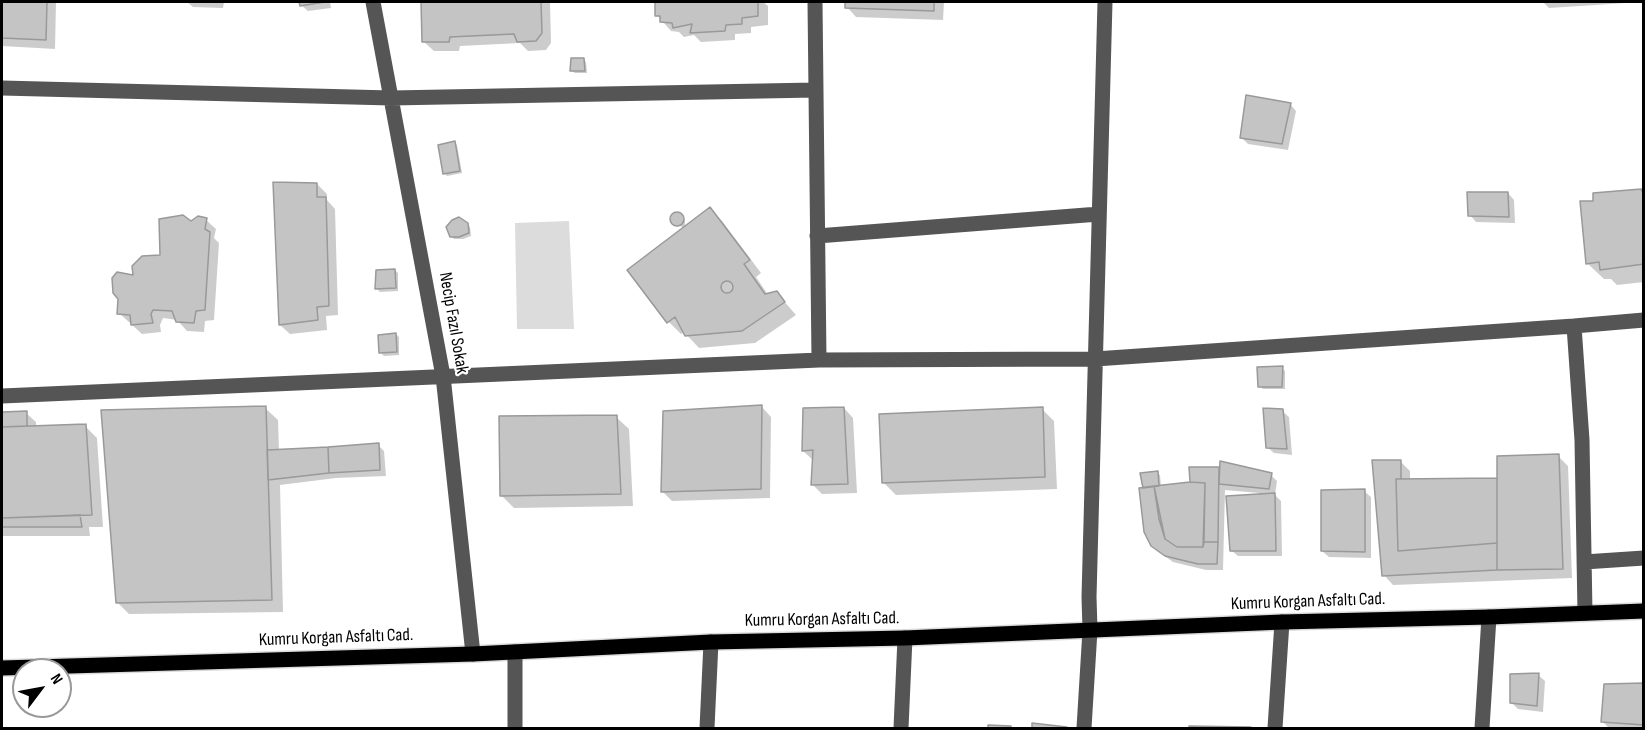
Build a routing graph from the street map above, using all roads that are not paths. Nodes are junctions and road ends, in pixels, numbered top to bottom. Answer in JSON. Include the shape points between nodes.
{"nodes":[{"id":1,"x":373,"y":2,"type":"edge"},
{"id":2,"x":815,"y":2,"type":"edge"},
{"id":3,"x":1105,"y":2,"type":"edge"},
{"id":4,"x":2,"y":88,"type":"edge"},
{"id":5,"x":815,"y":90,"type":"junction"},
{"id":6,"x":391,"y":98,"type":"junction"},
{"id":7,"x":1099,"y":214,"type":"junction"},
{"id":8,"x":817,"y":236,"type":"junction"},
{"id":9,"x":1644,"y":320,"type":"edge"},
{"id":10,"x":1574,"y":326,"type":"junction"},
{"id":11,"x":1095,"y":359,"type":"junction"},
{"id":12,"x":819,"y":360,"type":"junction"},
{"id":13,"x":443,"y":376,"type":"junction"},
{"id":14,"x":2,"y":396,"type":"edge"},
{"id":15,"x":1644,"y":558,"type":"edge"},
{"id":16,"x":1584,"y":562,"type":"junction"},
{"id":17,"x":1644,"y":611,"type":"edge"},
{"id":18,"x":1585,"y":613,"type":"junction"},
{"id":19,"x":1489,"y":617,"type":"junction"},
{"id":20,"x":1282,"y":622,"type":"junction"},
{"id":21,"x":1090,"y":630,"type":"junction"},
{"id":22,"x":905,"y":638,"type":"junction"},
{"id":23,"x":711,"y":642,"type":"junction"},
{"id":24,"x":515,"y":652,"type":"junction"},
{"id":25,"x":473,"y":654,"type":"junction"},
{"id":26,"x":2,"y":668,"type":"edge"},
{"id":27,"x":515,"y":729,"type":"edge"},
{"id":28,"x":707,"y":729,"type":"edge"},
{"id":29,"x":901,"y":729,"type":"edge"},
{"id":30,"x":1084,"y":729,"type":"edge"},
{"id":31,"x":1275,"y":729,"type":"edge"},
{"id":32,"x":1482,"y":729,"type":"edge"}],
"edges":[{"from":1,"to":6,"type":"street","name":"Necip Fazıl Sokak"},
{"from":2,"to":5,"type":"street"},
{"from":3,"to":7,"type":"street"},
{"from":4,"to":6,"type":"street"},
{"from":5,"to":6,"type":"street"},
{"from":5,"to":8,"type":"street"},
{"from":6,"to":13,"type":"street","name":"Necip Fazıl Sokak"},
{"from":7,"to":8,"type":"street"},
{"from":7,"to":11,"type":"street"},
{"from":8,"to":12,"type":"street"},
{"from":9,"to":10,"type":"street"},
{"from":10,"to":11,"type":"street"},
{"from":10,"to":16,"type":"street","via":[[1582,440]]},
{"from":11,"to":12,"type":"street"},
{"from":11,"to":21,"type":"street"},
{"from":12,"to":13,"type":"street"},
{"from":13,"to":14,"type":"street"},
{"from":13,"to":25,"type":"street","name":"Necip Fazıl Sokak"},
{"from":15,"to":16,"type":"street"},
{"from":16,"to":18,"type":"street"},
{"from":17,"to":18,"type":"main road","name":"Kumru Korgan Asfaltı Cad."},
{"from":18,"to":19,"type":"main road","name":"Kumru Korgan Asfaltı Cad."},
{"from":19,"to":20,"type":"main road","name":"Kumru Korgan Asfaltı Cad."},
{"from":19,"to":32,"type":"street"},
{"from":20,"to":21,"type":"main road","name":"Kumru Korgan Asfaltı Cad."},
{"from":20,"to":31,"type":"street"},
{"from":21,"to":22,"type":"main road","name":"Kumru Korgan Asfaltı Cad."},
{"from":21,"to":30,"type":"street"},
{"from":22,"to":23,"type":"main road","name":"Kumru Korgan Asfaltı Cad."},
{"from":22,"to":29,"type":"street"},
{"from":23,"to":24,"type":"main road","name":"Kumru Korgan Asfaltı Cad."},
{"from":23,"to":28,"type":"street"},
{"from":24,"to":25,"type":"main road","name":"Kumru Korgan Asfaltı Cad."},
{"from":24,"to":27,"type":"street"},
{"from":25,"to":26,"type":"main road","name":"Kumru Korgan Asfaltı Cad."}]}
